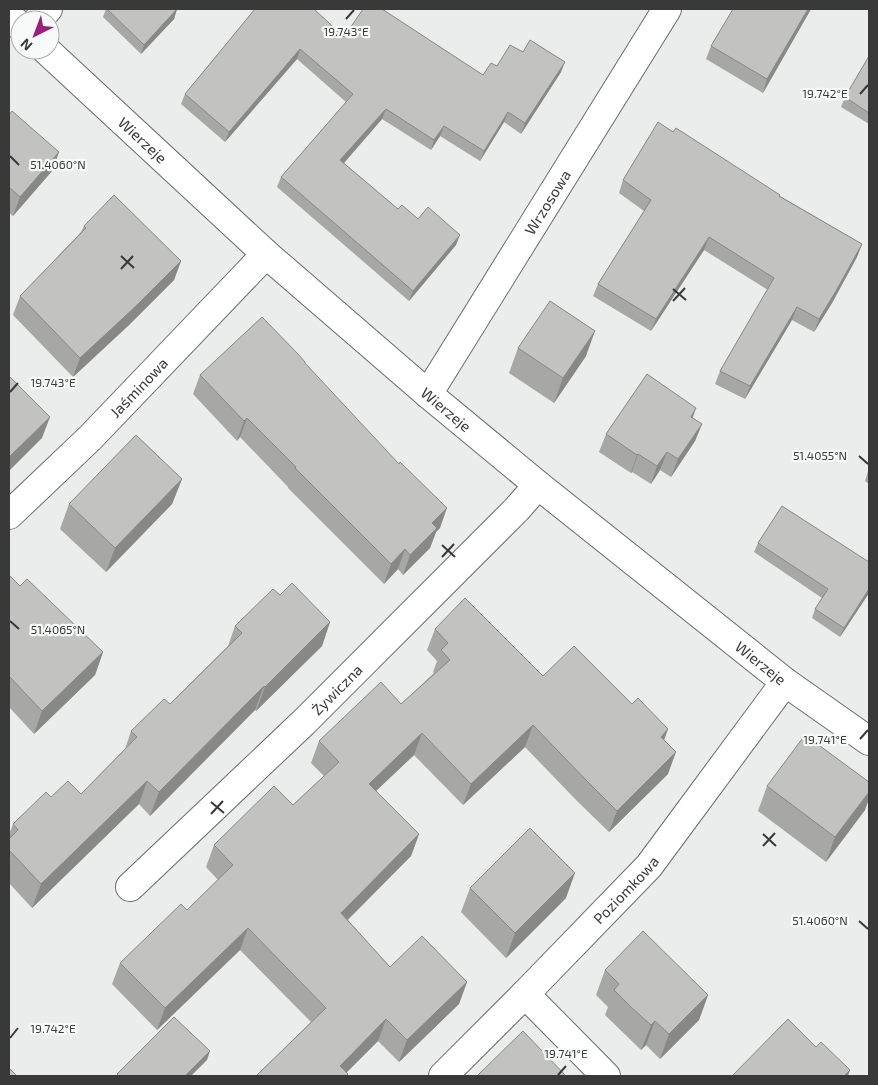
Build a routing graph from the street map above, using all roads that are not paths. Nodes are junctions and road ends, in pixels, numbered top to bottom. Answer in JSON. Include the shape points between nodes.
{"nodes":[{"id":1,"x":667,"y":9,"type":"edge"},
{"id":2,"x":57,"y":60,"type":"edge"},
{"id":3,"x":266,"y":254,"type":"junction"},
{"id":4,"x":428,"y":394,"type":"junction"},
{"id":5,"x":538,"y":485,"type":"junction"},
{"id":6,"x":9,"y":515,"type":"edge"},
{"id":7,"x":786,"y":682,"type":"junction"},
{"id":8,"x":866,"y":732,"type":"edge"},
{"id":9,"x":130,"y":887,"type":"dead end"},
{"id":10,"x":525,"y":994,"type":"junction"},
{"id":11,"x":442,"y":1076,"type":"edge"},
{"id":12,"x":606,"y":1076,"type":"edge"}],
"edges":[{"from":1,"to":4,"type":"street","name":"Wrzosowa"},
{"from":2,"to":3,"type":"street","name":"Wierzeje"},
{"from":3,"to":4,"type":"street","name":"Wierzeje"},
{"from":3,"to":6,"type":"street","name":"Jaśminowa","via":[[90,438]]},
{"from":4,"to":5,"type":"street","name":"Wierzeje"},
{"from":5,"to":7,"type":"street","name":"Wierzeje"},
{"from":5,"to":9,"type":"street","name":"Żywiczna","via":[[303,723]]},
{"from":7,"to":8,"type":"street","name":"Wierzeje"},
{"from":7,"to":10,"type":"street","name":"Poziomkowa","via":[[649,866]]},
{"from":10,"to":11,"type":"street","name":"Poziomkowa"},
{"from":10,"to":12,"type":"street"}]}
